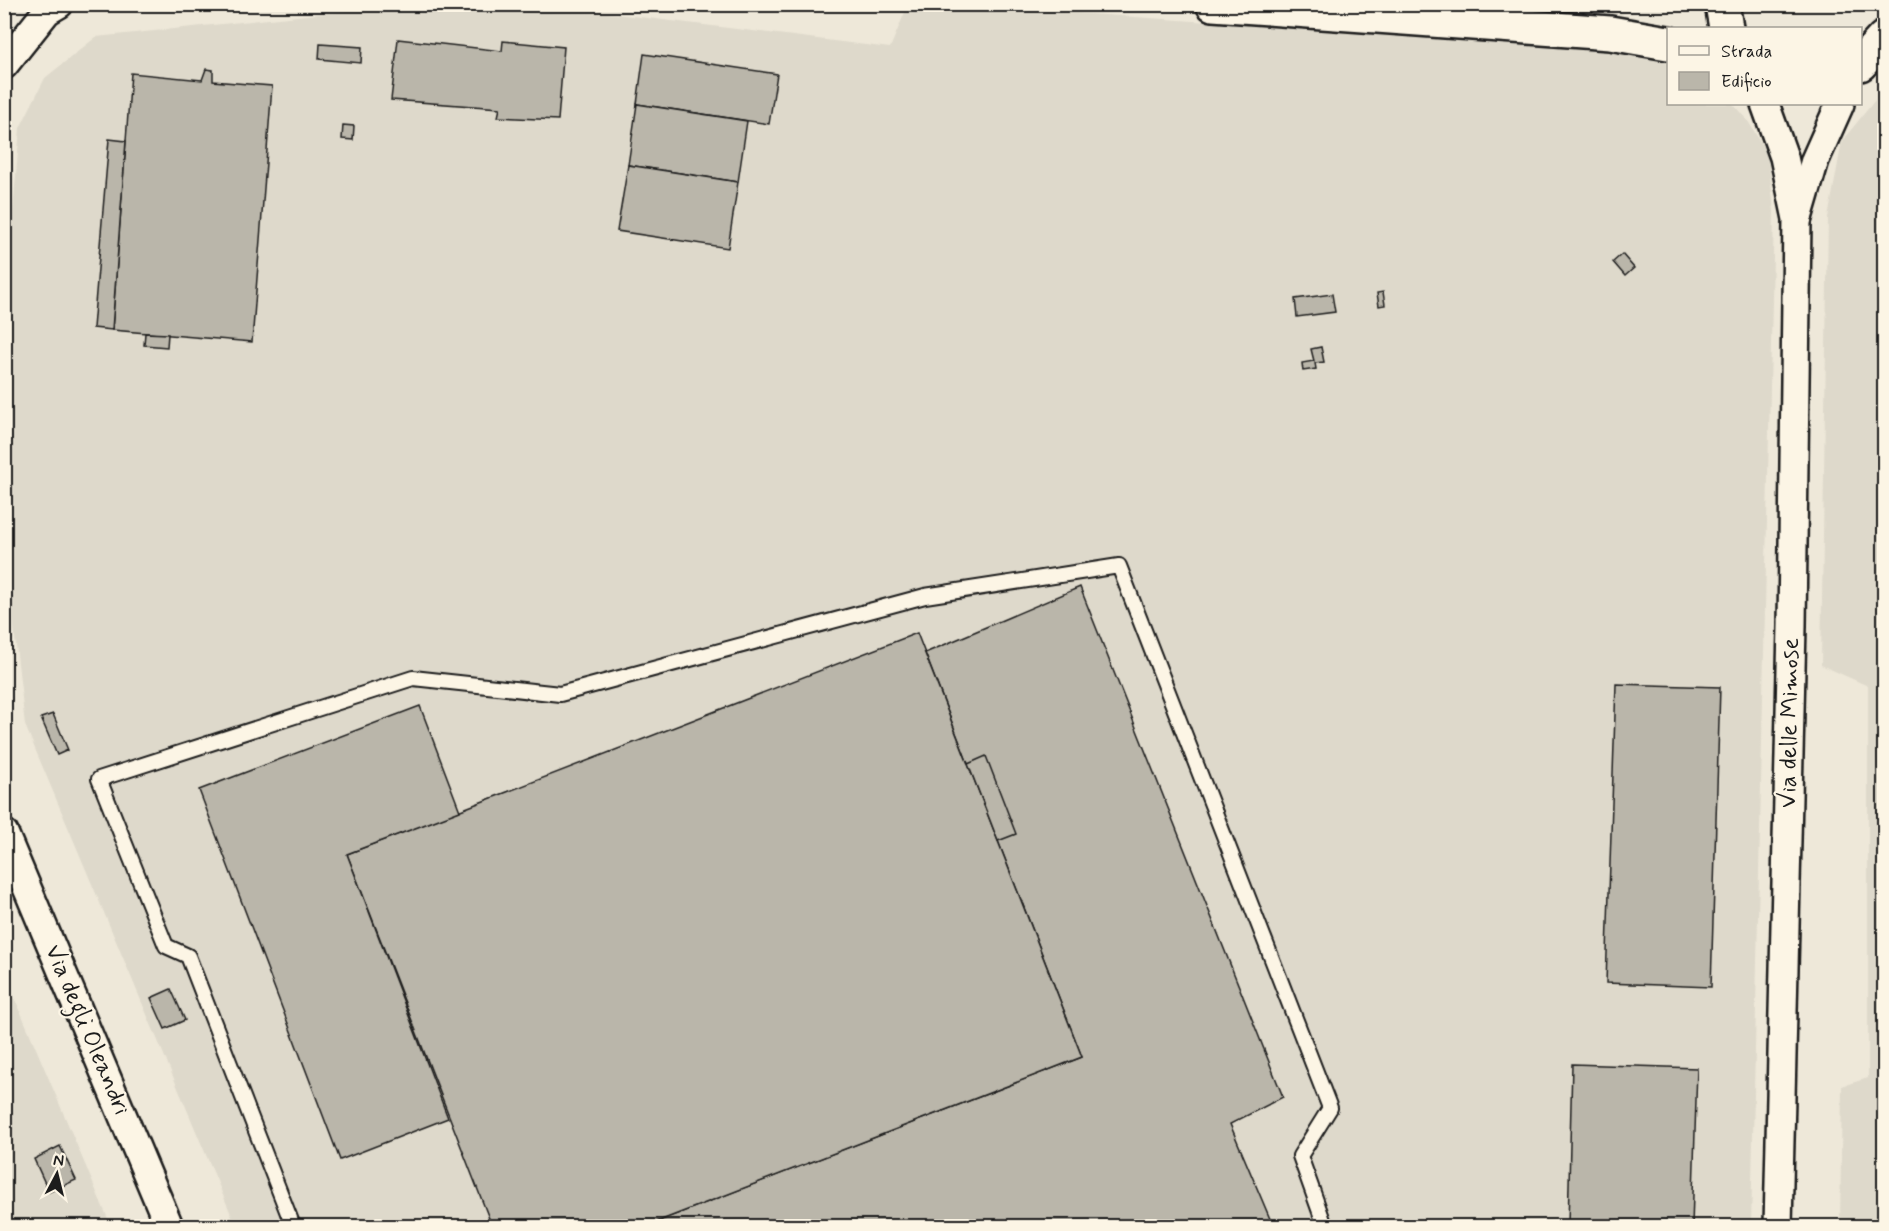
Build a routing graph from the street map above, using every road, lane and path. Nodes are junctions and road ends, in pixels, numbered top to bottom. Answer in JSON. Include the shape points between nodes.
{"nodes":[{"id":1,"x":59,"y":4,"type":"edge"},
{"id":2,"x":1214,"y":4,"type":"edge"},
{"id":3,"x":1722,"y":4,"type":"edge"},
{"id":4,"x":1726,"y":27,"type":"edge"},
{"id":5,"x":1884,"y":38,"type":"edge"},
{"id":6,"x":1667,"y":43,"type":"edge"},
{"id":7,"x":1862,"y":64,"type":"edge"},
{"id":8,"x":4,"y":65,"type":"edge"},
{"id":9,"x":1765,"y":105,"type":"edge"},
{"id":10,"x":1840,"y":105,"type":"edge"},
{"id":11,"x":1797,"y":219,"type":"junction"},
{"id":12,"x":4,"y":833,"type":"edge"},
{"id":13,"x":170,"y":1227,"type":"edge"},
{"id":14,"x":293,"y":1227,"type":"edge"},
{"id":15,"x":1324,"y":1227,"type":"edge"},
{"id":16,"x":1778,"y":1227,"type":"edge"}],
"edges":[{"from":1,"to":8,"type":"street","via":[[47,11]]},
{"from":2,"to":6,"type":"street","via":[[1610,33]]},
{"from":3,"to":4,"type":"street"},
{"from":5,"to":7,"type":"street"},
{"from":9,"to":11,"type":"street","via":[[1784,157]]},
{"from":10,"to":11,"type":"street","via":[[1815,160]]},
{"from":11,"to":16,"type":"street","name":"Via delle Mimose"},
{"from":12,"to":13,"type":"street","name":"Via degli Oleandri"},
{"from":14,"to":15,"type":"lane","via":[[188,956],[166,946],[99,780],[413,678],[560,694],[925,596],[1119,566],[1330,1108],[1300,1156]]}]}
